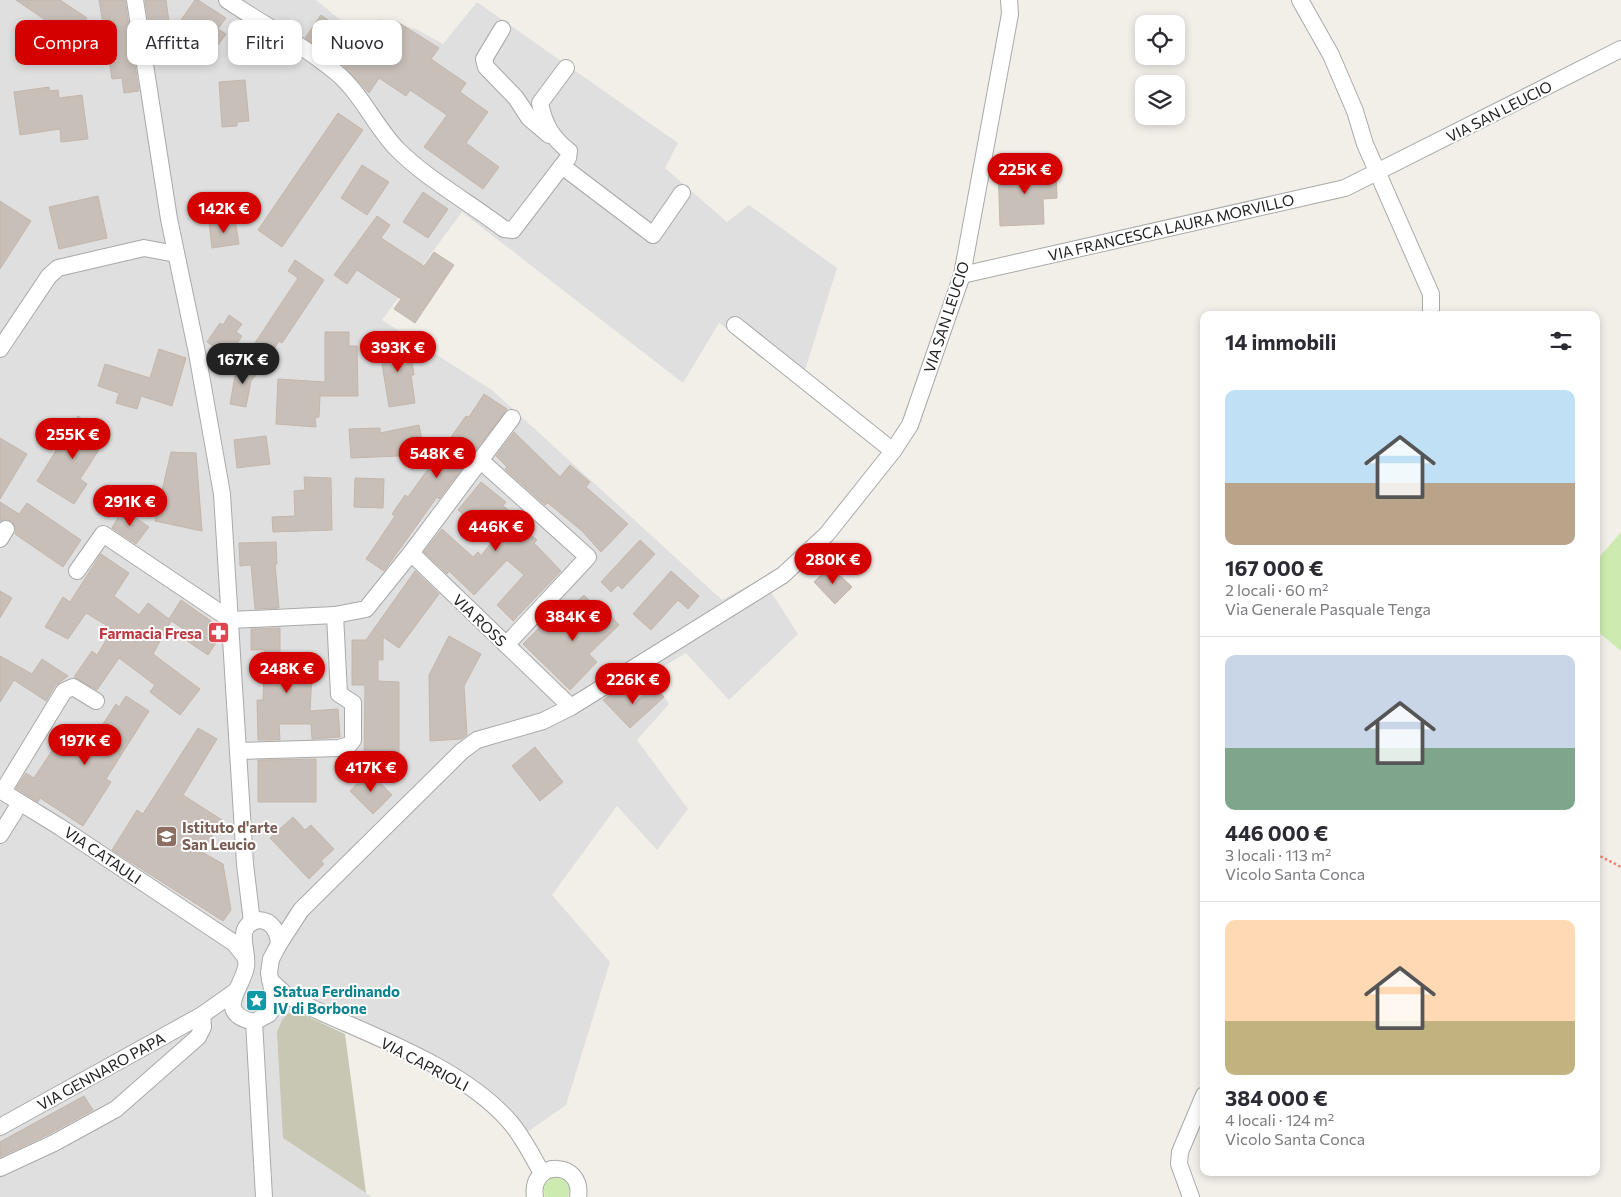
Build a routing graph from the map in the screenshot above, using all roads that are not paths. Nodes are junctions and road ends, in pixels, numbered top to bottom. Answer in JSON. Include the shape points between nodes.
{"nodes":[{"id":1,"x":135,"y":0,"type":"edge"},
{"id":2,"x":227,"y":0,"type":"edge"},
{"id":3,"x":1009,"y":0,"type":"edge"},
{"id":4,"x":1300,"y":0,"type":"edge"},
{"id":5,"x":502,"y":29,"type":"dead end"},
{"id":6,"x":1621,"y":49,"type":"edge"},
{"id":7,"x":566,"y":68,"type":"dead end"},
{"id":8,"x":554,"y":140,"type":"junction"},
{"id":9,"x":562,"y":166,"type":"junction"},
{"id":10,"x":1377,"y":172,"type":"junction"},
{"id":11,"x":682,"y":193,"type":"dead end"},
{"id":12,"x":169,"y":219,"type":"junction"},
{"id":13,"x":144,"y":248,"type":"junction"},
{"id":14,"x":176,"y":254,"type":"junction"},
{"id":15,"x":962,"y":275,"type":"junction"},
{"id":16,"x":1431,"y":311,"type":"edge"},
{"id":17,"x":735,"y":325,"type":"dead end"},
{"id":18,"x":0,"y":349,"type":"edge"},
{"id":19,"x":512,"y":418,"type":"dead end"},
{"id":20,"x":893,"y":451,"type":"junction"},
{"id":21,"x":480,"y":460,"type":"junction"},
{"id":22,"x":412,"y":552,"type":"junction"},
{"id":23,"x":77,"y":571,"type":"dead end"},
{"id":24,"x":335,"y":616,"type":"junction"},
{"id":25,"x":231,"y":620,"type":"junction"},
{"id":26,"x":506,"y":645,"type":"junction"},
{"id":27,"x":96,"y":701,"type":"dead end"},
{"id":28,"x":571,"y":707,"type":"junction"},
{"id":29,"x":239,"y":751,"type":"junction"},
{"id":30,"x":1,"y":791,"type":"edge"},
{"id":31,"x":20,"y":803,"type":"junction"},
{"id":32,"x":0,"y":835,"type":"edge"},
{"id":33,"x":301,"y":910,"type":"junction"},
{"id":34,"x":204,"y":923,"type":"junction"},
{"id":35,"x":270,"y":923,"type":"junction"},
{"id":36,"x":249,"y":926,"type":"junction"},
{"id":37,"x":279,"y":944,"type":"junction"},
{"id":38,"x":246,"y":958,"type":"junction"},
{"id":39,"x":270,"y":980,"type":"junction"},
{"id":40,"x":233,"y":993,"type":"junction"},
{"id":41,"x":275,"y":1005,"type":"junction"},
{"id":42,"x":306,"y":1005,"type":"junction"},
{"id":43,"x":202,"y":1015,"type":"junction"},
{"id":44,"x":248,"y":1020,"type":"junction"},
{"id":45,"x":1200,"y":1104,"type":"edge"},
{"id":46,"x":0,"y":1128,"type":"edge"},
{"id":47,"x":0,"y":1168,"type":"edge"},
{"id":48,"x":542,"y":1173,"type":"junction"},
{"id":49,"x":264,"y":1197,"type":"edge"},
{"id":50,"x":535,"y":1197,"type":"edge"},
{"id":51,"x":580,"y":1197,"type":"edge"},
{"id":52,"x":1191,"y":1197,"type":"edge"}],
"edges":[{"from":1,"to":12,"type":"street"},
{"from":2,"to":9,"type":"street","via":[[339,75],[397,149],[420,170],[504,229],[513,230]]},
{"from":3,"to":15,"type":"street","name":"VIA SAN LEUCIO","via":[[1010,14]]},
{"from":4,"to":10,"type":"street","via":[[1331,55]]},
{"from":5,"to":8,"type":"street","via":[[484,59],[486,67],[530,118]]},
{"from":6,"to":10,"type":"street","name":"VIA SAN LEUCIO"},
{"from":7,"to":8,"type":"street","via":[[540,103],[543,118]]},
{"from":8,"to":9,"type":"street","via":[[569,151]]},
{"from":9,"to":11,"type":"street","via":[[654,235]]},
{"from":10,"to":15,"type":"street","name":"VIA FRANCESCA LAURA MORVILLO","via":[[1344,188]]},
{"from":10,"to":16,"type":"street","via":[[1431,294]]},
{"from":12,"to":13,"type":"street","via":[[157,238]]},
{"from":12,"to":14,"type":"street"},
{"from":13,"to":14,"type":"street"},
{"from":13,"to":18,"type":"street","via":[[58,268],[49,276]]},
{"from":14,"to":25,"type":"street","via":[[222,494]]},
{"from":15,"to":20,"type":"street","name":"VIA SAN LEUCIO","via":[[910,425]]},
{"from":17,"to":20,"type":"street"},
{"from":19,"to":21,"type":"street"},
{"from":20,"to":28,"type":"street","name":"VIA SAN LEUCIO","via":[[827,534],[783,575]]},
{"from":21,"to":22,"type":"street"},
{"from":21,"to":26,"type":"street","via":[[588,557]]},
{"from":22,"to":24,"type":"street","via":[[366,609]]},
{"from":22,"to":26,"type":"street","name":"VIA ROSS"},
{"from":23,"to":25,"type":"street","via":[[103,534]]},
{"from":24,"to":25,"type":"street"},
{"from":24,"to":29,"type":"street","via":[[339,694],[352,703],[353,740],[339,748]]},
{"from":25,"to":29,"type":"street"},
{"from":26,"to":28,"type":"street","name":"VIA ROSS"},
{"from":27,"to":30,"type":"street","via":[[73,687],[64,691]]},
{"from":28,"to":33,"type":"street","name":"VIA SAN LEUCIO","via":[[542,721],[477,740],[462,751]]},
{"from":29,"to":36,"type":"street"},
{"from":30,"to":31,"type":"street","name":"VIA CATAULI"},
{"from":31,"to":32,"type":"street"},
{"from":31,"to":34,"type":"street","name":"VIA CATAULI"},
{"from":33,"to":35,"type":"street","name":"VIA SAN LEUCIO"},
{"from":33,"to":37,"type":"street","name":"VIA SAN LEUCIO"},
{"from":34,"to":36,"type":"street","name":"VIA CATAULI","via":[[223,930]]},
{"from":34,"to":38,"type":"street","name":"VIA CATAULI","via":[[234,943]]},
{"from":35,"to":36,"type":"street","name":"VIA CATAULI","via":[[264,920]]},
{"from":35,"to":37,"type":"street"},
{"from":36,"to":38,"type":"street","via":[[242,938]]},
{"from":37,"to":39,"type":"street","name":"VIA SAN LEUCIO","via":[[271,959]]},
{"from":38,"to":40,"type":"street","via":[[244,974]]},
{"from":39,"to":41,"type":"street","name":"VIA SAN LEUCIO"},
{"from":39,"to":42,"type":"street","name":"VIA CAPRIOLI","via":[[285,994]]},
{"from":40,"to":43,"type":"street","name":"VIA GENNARO PAPA"},
{"from":40,"to":44,"type":"street","via":[[233,1006]]},
{"from":41,"to":42,"type":"street","name":"VIA CAPRIOLI"},
{"from":41,"to":44,"type":"street","via":[[269,1014]]},
{"from":42,"to":48,"type":"street","name":"VIA CAPRIOLI","via":[[423,1060],[487,1100],[510,1122]]},
{"from":43,"to":44,"type":"street"},
{"from":43,"to":46,"type":"street","name":"VIA GENNARO PAPA"},
{"from":43,"to":47,"type":"street","via":[[203,1027],[198,1037],[116,1109],[61,1140]]},
{"from":44,"to":49,"type":"street"},
{"from":45,"to":52,"type":"street","via":[[1180,1152],[1179,1164]]},
{"from":48,"to":50,"type":"street","via":[[535,1184]]},
{"from":48,"to":51,"type":"street","via":[[555,1168],[568,1172],[577,1182]]}]}
